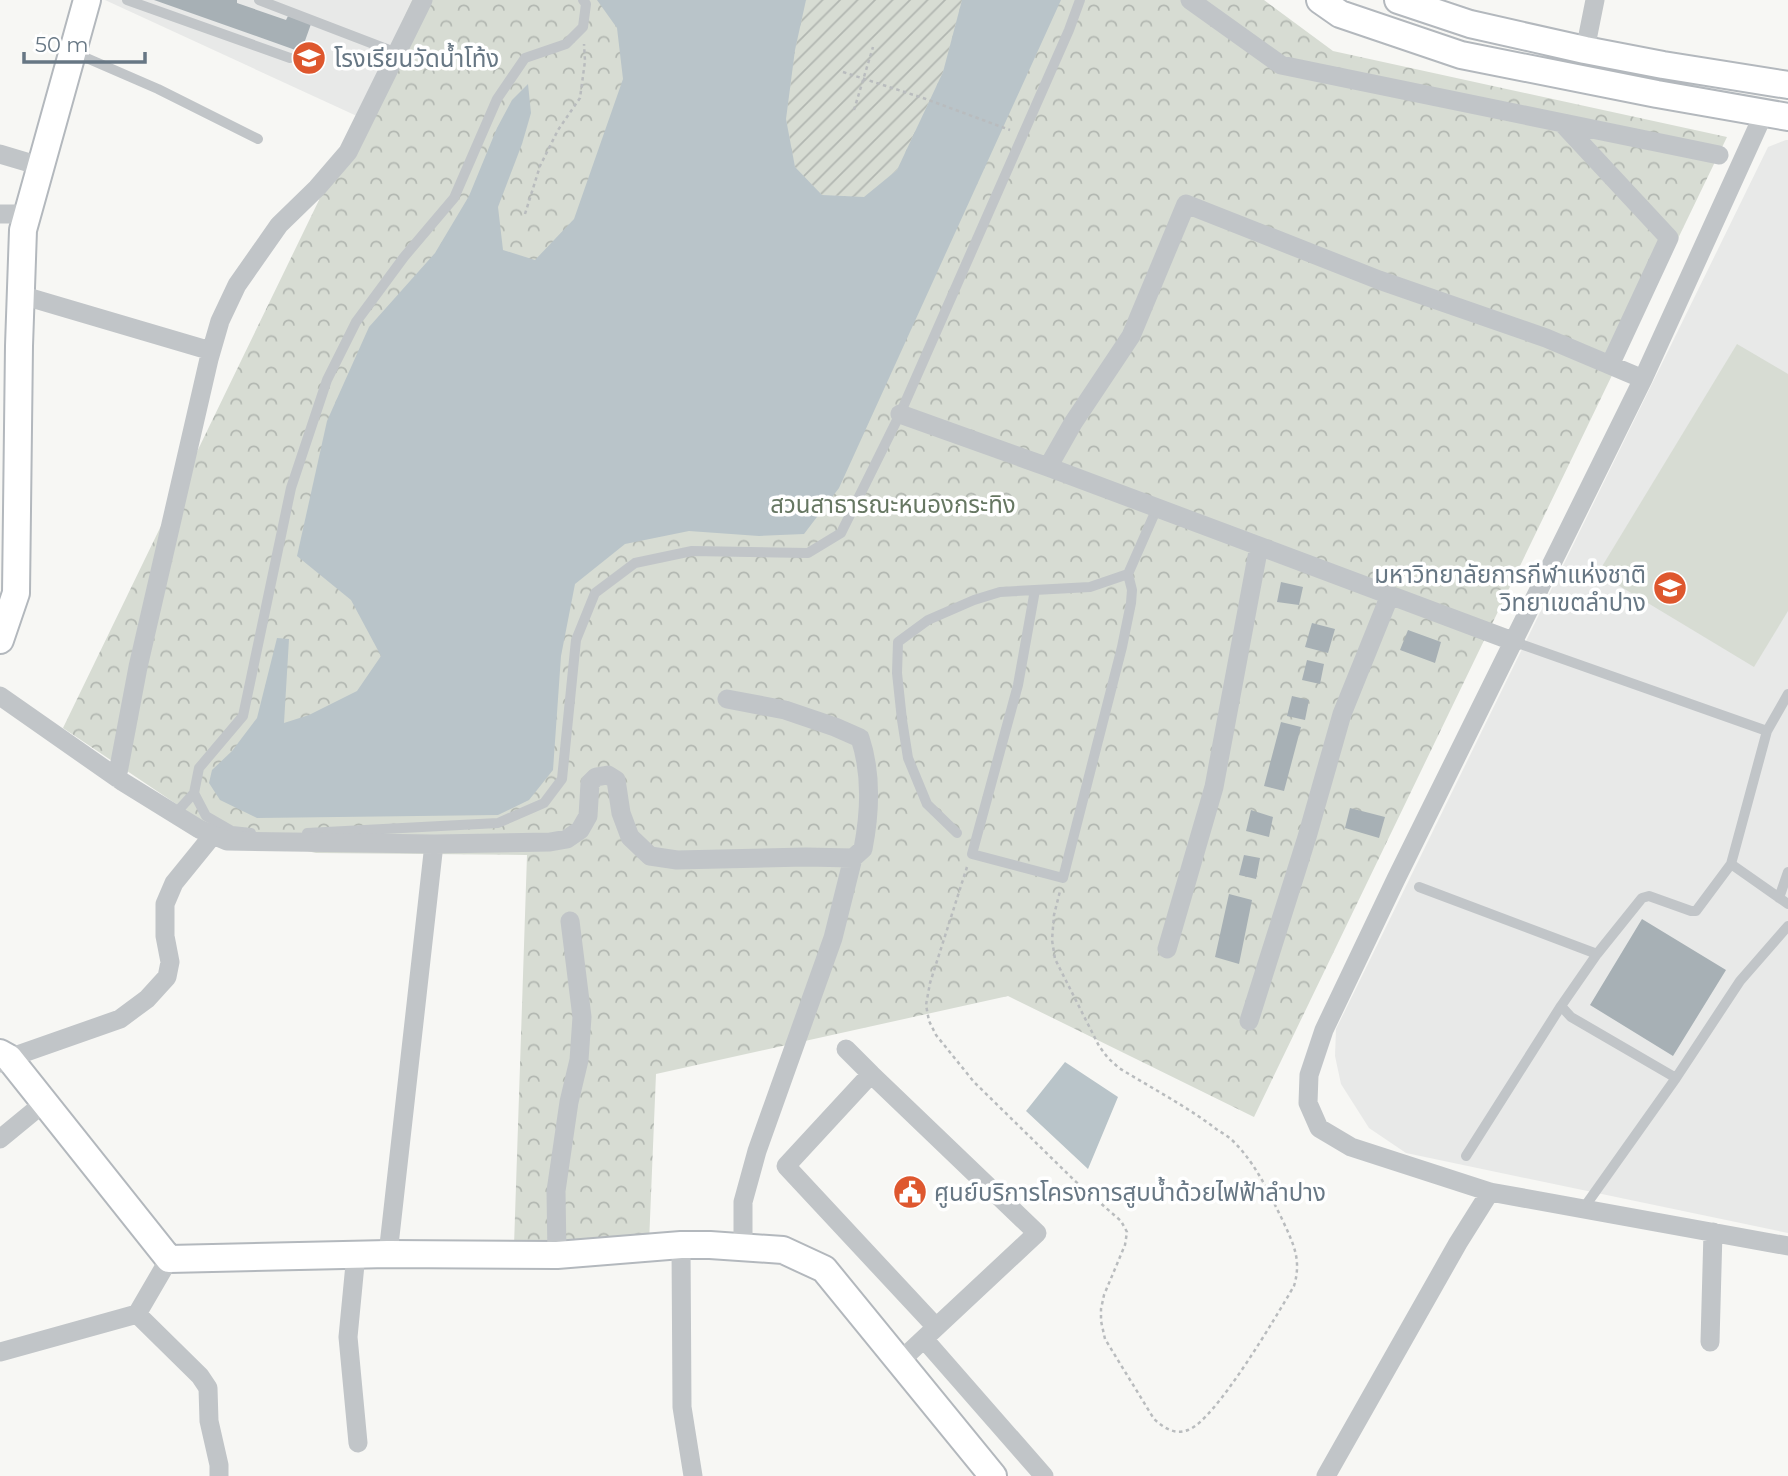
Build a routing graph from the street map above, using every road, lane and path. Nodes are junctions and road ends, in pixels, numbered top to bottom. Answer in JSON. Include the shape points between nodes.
{"nodes":[{"id":1,"x":87,"y":0,"type":"edge"},
{"id":2,"x":127,"y":0,"type":"edge"},
{"id":3,"x":259,"y":0,"type":"edge"},
{"id":4,"x":423,"y":0,"type":"edge"},
{"id":5,"x":583,"y":0,"type":"edge"},
{"id":6,"x":1080,"y":0,"type":"edge"},
{"id":7,"x":1190,"y":0,"type":"edge"},
{"id":8,"x":1320,"y":0,"type":"edge"},
{"id":9,"x":1398,"y":0,"type":"edge"},
{"id":10,"x":1595,"y":0,"type":"edge"},
{"id":11,"x":583,"y":27,"type":"junction"},
{"id":12,"x":873,"y":47,"type":"dead end"},
{"id":13,"x":1585,"y":50,"type":"junction"},
{"id":14,"x":72,"y":52,"type":"junction"},
{"id":15,"x":397,"y":53,"type":"junction"},
{"id":16,"x":290,"y":58,"type":"dead end"},
{"id":17,"x":843,"y":72,"type":"dead end"},
{"id":18,"x":863,"y":78,"type":"junction"},
{"id":19,"x":1788,"y":85,"type":"edge"},
{"id":20,"x":854,"y":110,"type":"dead end"},
{"id":21,"x":1776,"y":115,"type":"edge"},
{"id":22,"x":1562,"y":123,"type":"junction"},
{"id":23,"x":1023,"y":135,"type":"junction"},
{"id":24,"x":258,"y":139,"type":"dead end"},
{"id":25,"x":0,"y":154,"type":"edge"},
{"id":26,"x":1719,"y":155,"type":"dead end"},
{"id":27,"x":40,"y":166,"type":"junction"},
{"id":28,"x":0,"y":214,"type":"edge"},
{"id":29,"x":27,"y":214,"type":"junction"},
{"id":30,"x":526,"y":214,"type":"dead end"},
{"id":31,"x":21,"y":295,"type":"junction"},
{"id":32,"x":211,"y":351,"type":"junction"},
{"id":33,"x":1610,"y":365,"type":"junction"},
{"id":34,"x":1643,"y":380,"type":"junction"},
{"id":35,"x":900,"y":414,"type":"junction"},
{"id":36,"x":9,"y":427,"type":"edge"},
{"id":37,"x":1048,"y":467,"type":"junction"},
{"id":38,"x":1157,"y":508,"type":"junction"},
{"id":39,"x":1259,"y":546,"type":"junction"},
{"id":40,"x":1128,"y":574,"type":"junction"},
{"id":41,"x":1035,"y":590,"type":"junction"},
{"id":42,"x":1390,"y":595,"type":"junction"},
{"id":43,"x":0,"y":640,"type":"edge"},
{"id":44,"x":1515,"y":642,"type":"junction"},
{"id":45,"x":1788,"y":694,"type":"edge"},
{"id":46,"x":0,"y":696,"type":"edge"},
{"id":47,"x":727,"y":699,"type":"dead end"},
{"id":48,"x":1767,"y":731,"type":"junction"},
{"id":49,"x":117,"y":778,"type":"junction"},
{"id":50,"x":194,"y":793,"type":"junction"},
{"id":51,"x":175,"y":814,"type":"junction"},
{"id":52,"x":957,"y":833,"type":"dead end"},
{"id":53,"x":213,"y":835,"type":"junction"},
{"id":54,"x":434,"y":844,"type":"junction"},
{"id":55,"x":972,"y":853,"type":"junction"},
{"id":56,"x":853,"y":858,"type":"junction"},
{"id":57,"x":1731,"y":864,"type":"junction"},
{"id":58,"x":1788,"y":872,"type":"edge"},
{"id":59,"x":1063,"y":878,"type":"junction"},
{"id":60,"x":1419,"y":887,"type":"dead end"},
{"id":61,"x":1784,"y":901,"type":"edge"},
{"id":62,"x":570,"y":921,"type":"dead end"},
{"id":63,"x":1788,"y":926,"type":"edge"},
{"id":64,"x":1167,"y":949,"type":"dead end"},
{"id":65,"x":1597,"y":954,"type":"junction"},
{"id":66,"x":1561,"y":1006,"type":"junction"},
{"id":67,"x":1249,"y":1021,"type":"dead end"},
{"id":68,"x":846,"y":1049,"type":"dead end"},
{"id":69,"x":3,"y":1058,"type":"edge"},
{"id":70,"x":871,"y":1074,"type":"junction"},
{"id":71,"x":1676,"y":1078,"type":"junction"},
{"id":72,"x":45,"y":1102,"type":"junction"},
{"id":73,"x":0,"y":1139,"type":"edge"},
{"id":74,"x":1466,"y":1156,"type":"dead end"},
{"id":75,"x":1490,"y":1192,"type":"junction"},
{"id":76,"x":1583,"y":1209,"type":"junction"},
{"id":77,"x":1713,"y":1233,"type":"junction"},
{"id":78,"x":681,"y":1245,"type":"junction"},
{"id":79,"x":1788,"y":1246,"type":"edge"},
{"id":80,"x":743,"y":1247,"type":"junction"},
{"id":81,"x":356,"y":1254,"type":"junction"},
{"id":82,"x":388,"y":1254,"type":"junction"},
{"id":83,"x":557,"y":1255,"type":"junction"},
{"id":84,"x":169,"y":1259,"type":"junction"},
{"id":85,"x":136,"y":1314,"type":"junction"},
{"id":86,"x":930,"y":1333,"type":"junction"},
{"id":87,"x":1710,"y":1342,"type":"dead end"},
{"id":88,"x":0,"y":1352,"type":"edge"},
{"id":89,"x":899,"y":1362,"type":"junction"},
{"id":90,"x":358,"y":1443,"type":"dead end"},
{"id":91,"x":219,"y":1476,"type":"edge"},
{"id":92,"x":693,"y":1476,"type":"edge"},
{"id":93,"x":993,"y":1476,"type":"edge"},
{"id":94,"x":1044,"y":1476,"type":"edge"},
{"id":95,"x":1326,"y":1476,"type":"edge"}],
"edges":[{"from":1,"to":14,"type":"street"},
{"from":2,"to":16,"type":"lane"},
{"from":3,"to":15,"type":"lane"},
{"from":4,"to":15,"type":"street"},
{"from":5,"to":11,"type":"lane"},
{"from":6,"to":23,"type":"lane"},
{"from":7,"to":22,"type":"street","via":[[1281,65]]},
{"from":8,"to":21,"type":"street","via":[[1340,14],[1461,55]]},
{"from":9,"to":13,"type":"street","via":[[1470,24]]},
{"from":10,"to":13,"type":"street"},
{"from":11,"to":30,"type":"path","via":[[580,98],[540,166]]},
{"from":11,"to":50,"type":"lane","via":[[566,44],[525,58],[497,99],[454,198],[356,322],[327,380],[291,488],[243,716],[199,768]]},
{"from":12,"to":18,"type":"path"},
{"from":13,"to":19,"type":"street"},
{"from":14,"to":24,"type":"lane"},
{"from":14,"to":27,"type":"street"},
{"from":15,"to":32,"type":"street","via":[[348,152],[279,225],[237,285]]},
{"from":17,"to":18,"type":"path"},
{"from":18,"to":20,"type":"path"},
{"from":18,"to":23,"type":"path"},
{"from":21,"to":34,"type":"street"},
{"from":22,"to":26,"type":"street"},
{"from":22,"to":33,"type":"street","via":[[1669,239]]},
{"from":23,"to":35,"type":"lane"},
{"from":25,"to":27,"type":"street"},
{"from":27,"to":29,"type":"street"},
{"from":28,"to":29,"type":"street"},
{"from":29,"to":31,"type":"street"},
{"from":31,"to":32,"type":"street"},
{"from":31,"to":36,"type":"street"},
{"from":32,"to":49,"type":"street"},
{"from":33,"to":34,"type":"street"},
{"from":33,"to":37,"type":"street","via":[[1186,204],[1131,336]]},
{"from":34,"to":44,"type":"street"},
{"from":35,"to":37,"type":"street"},
{"from":35,"to":50,"type":"lane","via":[[841,533],[808,553],[692,551],[635,563],[595,593],[576,640],[562,779],[544,803],[499,823],[264,835],[232,831],[206,816]]},
{"from":36,"to":43,"type":"street","via":[[16,593]]},
{"from":37,"to":38,"type":"street"},
{"from":38,"to":39,"type":"street"},
{"from":38,"to":40,"type":"lane"},
{"from":39,"to":42,"type":"street"},
{"from":39,"to":64,"type":"street","via":[[1214,787]]},
{"from":40,"to":41,"type":"lane","via":[[1090,587]]},
{"from":40,"to":59,"type":"lane","via":[[1132,590],[1127,625]]},
{"from":41,"to":52,"type":"lane","via":[[974,600],[928,620],[898,642],[897,674],[908,758],[927,804]]},
{"from":41,"to":55,"type":"lane","via":[[1018,685]]},
{"from":42,"to":44,"type":"street"},
{"from":42,"to":67,"type":"street","via":[[1342,714]]},
{"from":44,"to":48,"type":"lane"},
{"from":44,"to":75,"type":"street","via":[[1330,1017],[1309,1075],[1308,1103],[1319,1128],[1351,1147]]},
{"from":45,"to":48,"type":"lane"},
{"from":46,"to":49,"type":"street"},
{"from":47,"to":56,"type":"street","via":[[785,710],[860,738],[869,782],[866,835],[863,849]]},
{"from":48,"to":57,"type":"lane"},
{"from":49,"to":51,"type":"street"},
{"from":50,"to":51,"type":"lane"},
{"from":51,"to":53,"type":"street"},
{"from":53,"to":54,"type":"street","via":[[227,841]]},
{"from":53,"to":69,"type":"street","via":[[174,883],[165,904],[170,962],[167,977],[147,999],[120,1019]]},
{"from":54,"to":56,"type":"street","via":[[567,839],[580,830],[588,816],[590,783],[608,775],[616,780],[621,813],[631,836],[650,856],[677,860]]},
{"from":54,"to":82,"type":"street"},
{"from":55,"to":59,"type":"lane"},
{"from":55,"to":59,"type":"path","via":[[930,983],[929,1021],[974,1082],[1121,1221],[1127,1232],[1125,1245],[1101,1309],[1105,1339],[1154,1419],[1166,1429],[1187,1431],[1212,1409],[1294,1286],[1295,1247],[1262,1179],[1232,1140],[1119,1068],[1099,1046],[1055,959],[1054,915]]},
{"from":56,"to":80,"type":"street","via":[[833,939],[757,1151],[743,1202]]},
{"from":57,"to":61,"type":"lane"},
{"from":57,"to":65,"type":"lane","via":[[1696,911],[1649,896],[1642,898]]},
{"from":58,"to":61,"type":"lane"},
{"from":60,"to":65,"type":"lane"},
{"from":62,"to":83,"type":"street","via":[[582,1017],[556,1191]]},
{"from":63,"to":71,"type":"lane","via":[[1740,981]]},
{"from":65,"to":66,"type":"lane"},
{"from":66,"to":71,"type":"lane"},
{"from":66,"to":74,"type":"lane"},
{"from":68,"to":70,"type":"street"},
{"from":69,"to":72,"type":"street"},
{"from":70,"to":86,"type":"street","via":[[786,1166]]},
{"from":70,"to":86,"type":"street","via":[[1037,1233]]},
{"from":71,"to":76,"type":"lane"},
{"from":72,"to":73,"type":"street"},
{"from":72,"to":84,"type":"street"},
{"from":75,"to":76,"type":"street"},
{"from":75,"to":95,"type":"street"},
{"from":76,"to":77,"type":"street"},
{"from":77,"to":79,"type":"street"},
{"from":77,"to":87,"type":"street"},
{"from":78,"to":80,"type":"street"},
{"from":78,"to":83,"type":"street"},
{"from":78,"to":92,"type":"street","via":[[682,1407]]},
{"from":80,"to":89,"type":"street","via":[[783,1250],[824,1269]]},
{"from":81,"to":82,"type":"street"},
{"from":81,"to":84,"type":"street"},
{"from":81,"to":90,"type":"street","via":[[348,1337]]},
{"from":82,"to":83,"type":"street"},
{"from":84,"to":85,"type":"street"},
{"from":85,"to":88,"type":"street"},
{"from":85,"to":91,"type":"street","via":[[208,1388]]},
{"from":86,"to":89,"type":"street"},
{"from":86,"to":94,"type":"street"},
{"from":89,"to":93,"type":"street"}]}
